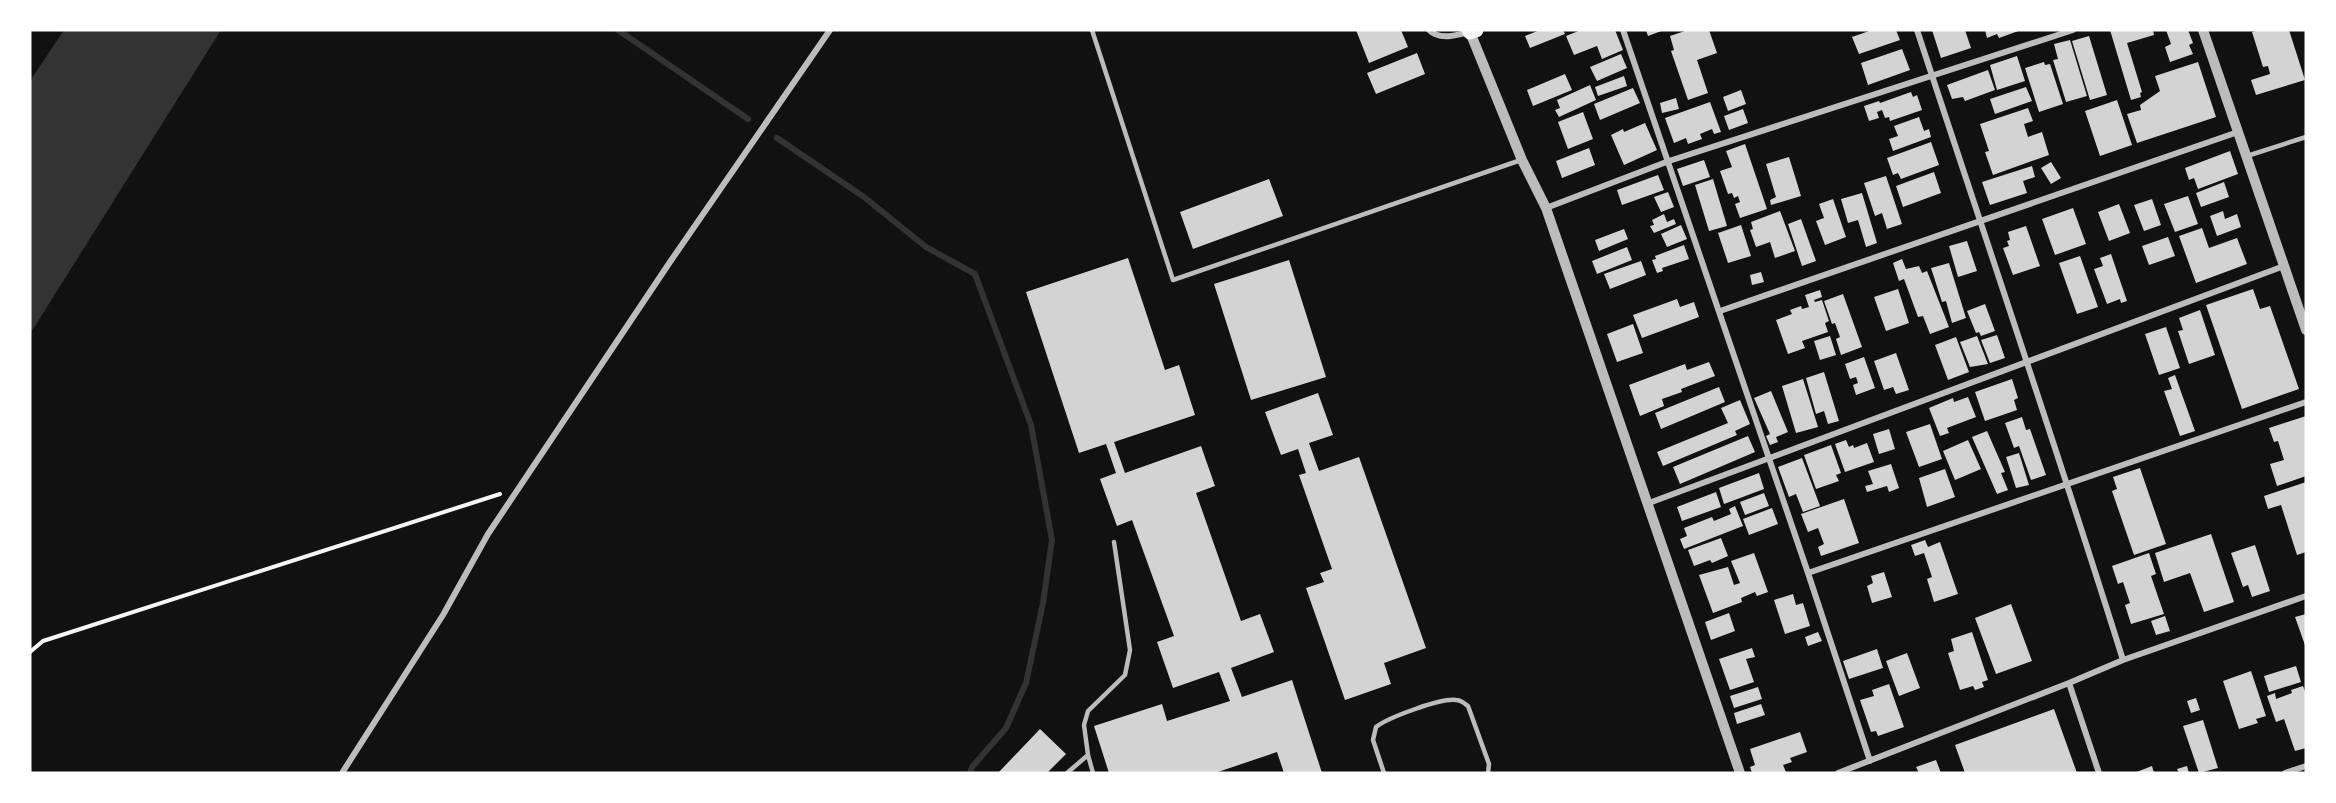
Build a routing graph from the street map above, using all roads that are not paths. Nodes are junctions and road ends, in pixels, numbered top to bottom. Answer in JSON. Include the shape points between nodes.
{"nodes":[{"id":1,"x":830,"y":30,"type":"edge"},
{"id":2,"x":1092,"y":30,"type":"edge"},
{"id":3,"x":1429,"y":30,"type":"edge"},
{"id":4,"x":1623,"y":30,"type":"edge"},
{"id":5,"x":1917,"y":30,"type":"edge"},
{"id":6,"x":2073,"y":30,"type":"edge"},
{"id":7,"x":2203,"y":30,"type":"edge"},
{"id":8,"x":1472,"y":31,"type":"edge"},
{"id":9,"x":1932,"y":75,"type":"junction"},
{"id":10,"x":2238,"y":132,"type":"junction"},
{"id":11,"x":2306,"y":137,"type":"edge"},
{"id":12,"x":2247,"y":156,"type":"junction"},
{"id":13,"x":1522,"y":160,"type":"junction"},
{"id":14,"x":1669,"y":161,"type":"junction"},
{"id":15,"x":1546,"y":208,"type":"junction"},
{"id":16,"x":1980,"y":223,"type":"junction"},
{"id":17,"x":2284,"y":266,"type":"junction"},
{"id":18,"x":1720,"y":311,"type":"junction"},
{"id":19,"x":2306,"y":330,"type":"edge"},
{"id":20,"x":2025,"y":363,"type":"junction"},
{"id":21,"x":2306,"y":402,"type":"edge"},
{"id":22,"x":1769,"y":458,"type":"junction"},
{"id":23,"x":2067,"y":483,"type":"junction"},
{"id":24,"x":1649,"y":503,"type":"junction"},
{"id":25,"x":1114,"y":542,"type":"dead end"},
{"id":26,"x":1808,"y":573,"type":"junction"},
{"id":27,"x":2306,"y":596,"type":"edge"},
{"id":28,"x":2123,"y":660,"type":"junction"},
{"id":29,"x":2069,"y":683,"type":"junction"},
{"id":30,"x":1088,"y":755,"type":"junction"},
{"id":31,"x":1870,"y":761,"type":"junction"},
{"id":32,"x":2306,"y":766,"type":"edge"},
{"id":33,"x":342,"y":773,"type":"edge"},
{"id":34,"x":1067,"y":773,"type":"edge"},
{"id":35,"x":1094,"y":773,"type":"edge"},
{"id":36,"x":1384,"y":773,"type":"edge"},
{"id":37,"x":1488,"y":773,"type":"edge"},
{"id":38,"x":1740,"y":773,"type":"edge"},
{"id":39,"x":1838,"y":773,"type":"edge"},
{"id":40,"x":2099,"y":773,"type":"edge"},
{"id":41,"x":2285,"y":773,"type":"edge"}],
"edges":[{"from":1,"to":33,"type":"street","via":[[488,534],[443,615]]},
{"from":2,"to":13,"type":"lane","via":[[1173,280]]},
{"from":3,"to":8,"type":"street","via":[[1443,37]]},
{"from":4,"to":14,"type":"street"},
{"from":5,"to":9,"type":"street"},
{"from":6,"to":9,"type":"street"},
{"from":7,"to":10,"type":"street"},
{"from":8,"to":13,"type":"street"},
{"from":9,"to":14,"type":"street"},
{"from":9,"to":16,"type":"street"},
{"from":10,"to":12,"type":"street"},
{"from":10,"to":16,"type":"street"},
{"from":11,"to":12,"type":"lane"},
{"from":12,"to":17,"type":"street"},
{"from":13,"to":15,"type":"street"},
{"from":14,"to":15,"type":"street"},
{"from":14,"to":18,"type":"street"},
{"from":15,"to":24,"type":"street"},
{"from":16,"to":18,"type":"street"},
{"from":16,"to":20,"type":"street"},
{"from":17,"to":19,"type":"street"},
{"from":17,"to":20,"type":"street"},
{"from":18,"to":22,"type":"street"},
{"from":20,"to":22,"type":"street"},
{"from":20,"to":23,"type":"street"},
{"from":21,"to":23,"type":"street"},
{"from":22,"to":24,"type":"street"},
{"from":22,"to":26,"type":"street"},
{"from":23,"to":26,"type":"street"},
{"from":23,"to":28,"type":"street"},
{"from":24,"to":38,"type":"street"},
{"from":25,"to":30,"type":"lane","via":[[1130,650],[1125,675],[1088,711],[1083,725]]},
{"from":26,"to":31,"type":"street"},
{"from":27,"to":28,"type":"street"},
{"from":28,"to":29,"type":"street"},
{"from":29,"to":31,"type":"street"},
{"from":29,"to":40,"type":"street"},
{"from":30,"to":34,"type":"lane"},
{"from":30,"to":35,"type":"lane"},
{"from":31,"to":39,"type":"street"},
{"from":32,"to":41,"type":"street"},
{"from":36,"to":37,"type":"lane","via":[[1373,740],[1376,727],[1390,718],[1448,700],[1462,701],[1468,706],[1489,764]]}]}
